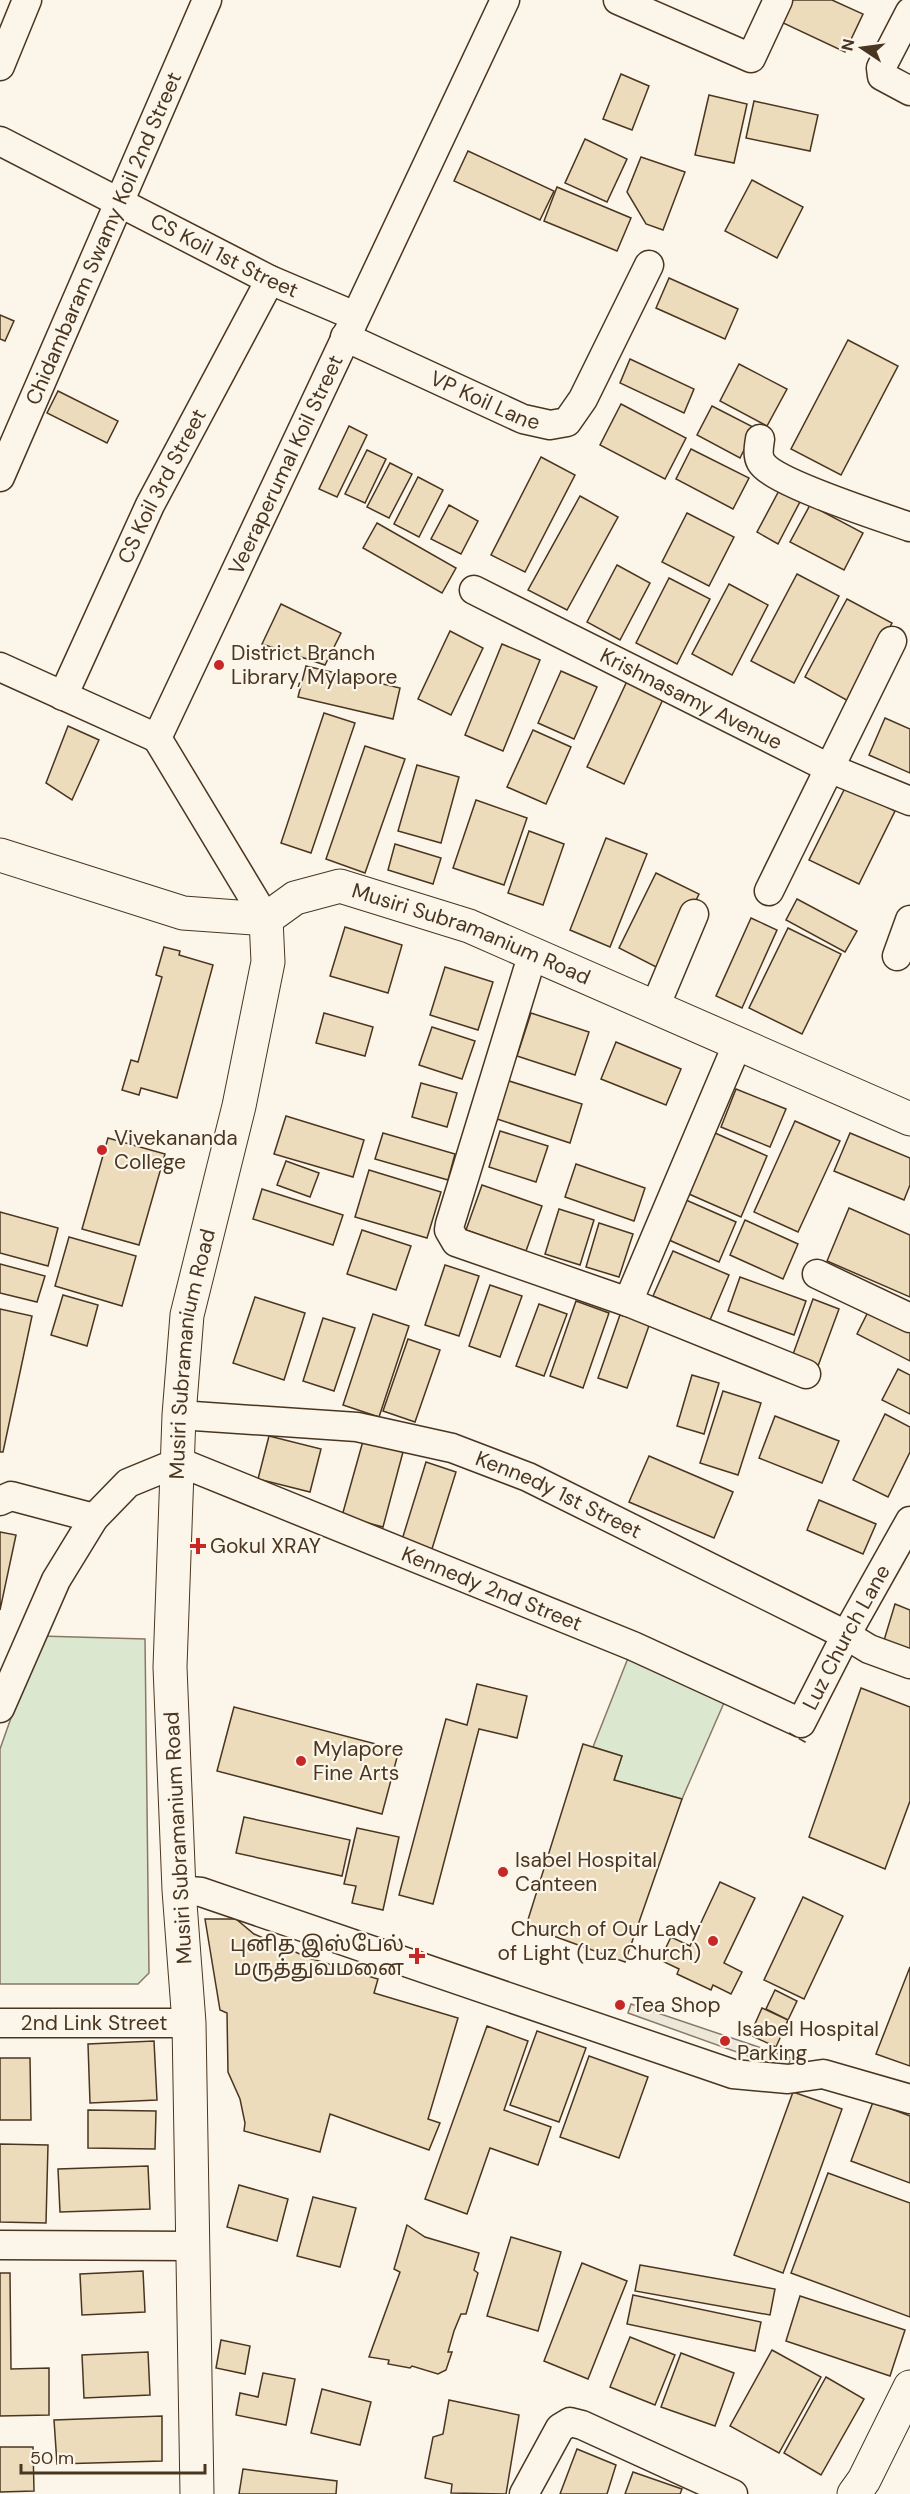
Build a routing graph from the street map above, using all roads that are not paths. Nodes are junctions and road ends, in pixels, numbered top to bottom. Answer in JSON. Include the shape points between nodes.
{"nodes":[{"id":1,"x":27,"y":0,"type":"edge"},
{"id":2,"x":207,"y":0,"type":"edge"},
{"id":3,"x":505,"y":0,"type":"edge"},
{"id":4,"x":618,"y":0,"type":"edge"},
{"id":5,"x":778,"y":0,"type":"edge"},
{"id":6,"x":910,"y":12,"type":"edge"},
{"id":7,"x":0,"y":66,"type":"edge"},
{"id":8,"x":910,"y":91,"type":"edge"},
{"id":9,"x":0,"y":141,"type":"edge"},
{"id":10,"x":120,"y":201,"type":"junction"},
{"id":11,"x":649,"y":265,"type":"dead end"},
{"id":12,"x":270,"y":280,"type":"junction"},
{"id":13,"x":350,"y":326,"type":"junction"},
{"id":14,"x":760,"y":439,"type":"dead end"},
{"id":15,"x":0,"y":477,"type":"edge"},
{"id":16,"x":910,"y":527,"type":"edge"},
{"id":17,"x":474,"y":590,"type":"dead end"},
{"id":18,"x":892,"y":641,"type":"dead end"},
{"id":19,"x":0,"y":667,"type":"edge"},
{"id":20,"x":63,"y":696,"type":"junction"},
{"id":21,"x":156,"y":738,"type":"junction"},
{"id":22,"x":829,"y":768,"type":"junction"},
{"id":23,"x":910,"y":801,"type":"edge"},
{"id":24,"x":0,"y":855,"type":"edge"},
{"id":25,"x":769,"y":891,"type":"dead end"},
{"id":26,"x":694,"y":914,"type":"dead end"},
{"id":27,"x":266,"y":919,"type":"junction"},
{"id":28,"x":910,"y":921,"type":"edge"},
{"id":29,"x":533,"y":953,"type":"junction"},
{"id":30,"x":897,"y":956,"type":"dead end"},
{"id":31,"x":655,"y":1007,"type":"junction"},
{"id":32,"x":737,"y":1045,"type":"junction"},
{"id":33,"x":910,"y":1119,"type":"edge"},
{"id":34,"x":817,"y":1274,"type":"dead end"},
{"id":35,"x":628,"y":1302,"type":"junction"},
{"id":36,"x":910,"y":1318,"type":"edge"},
{"id":37,"x":806,"y":1374,"type":"dead end"},
{"id":38,"x":179,"y":1414,"type":"junction"},
{"id":39,"x":179,"y":1462,"type":"junction"},
{"id":40,"x":0,"y":1501,"type":"edge"},
{"id":41,"x":94,"y":1518,"type":"junction"},
{"id":42,"x":910,"y":1521,"type":"edge"},
{"id":43,"x":846,"y":1635,"type":"junction"},
{"id":44,"x":910,"y":1664,"type":"edge"},
{"id":45,"x":3,"y":1693,"type":"edge"},
{"id":46,"x":801,"y":1723,"type":"joint"},
{"id":47,"x":179,"y":1890,"type":"junction"},
{"id":48,"x":0,"y":2023,"type":"edge"},
{"id":49,"x":189,"y":2023,"type":"junction"},
{"id":50,"x":910,"y":2099,"type":"edge"},
{"id":51,"x":0,"y":2245,"type":"edge"},
{"id":52,"x":192,"y":2246,"type":"junction"},
{"id":53,"x":910,"y":2387,"type":"edge"},
{"id":54,"x":197,"y":2494,"type":"edge"},
{"id":55,"x":524,"y":2494,"type":"edge"},
{"id":56,"x":733,"y":2494,"type":"edge"},
{"id":57,"x":854,"y":2494,"type":"edge"}],
"edges":[{"from":1,"to":7,"type":"street"},
{"from":2,"to":10,"type":"street","name":"Chidambaram Swamy Koil 2nd Street"},
{"from":3,"to":13,"type":"street","name":"Veeraperumal Koil Street"},
{"from":4,"to":5,"type":"street","via":[[751,58]]},
{"from":6,"to":8,"type":"street","via":[[882,68],[882,76]]},
{"from":9,"to":10,"type":"street","name":"CS Koil 1st Street"},
{"from":10,"to":12,"type":"street","name":"CS Koil 1st Street"},
{"from":10,"to":15,"type":"street","name":"Chidambaram Swamy Koil 2nd Street"},
{"from":11,"to":13,"type":"street","name":"VP Koil Lane","via":[[583,399],[567,422],[550,425],[523,419]]},
{"from":12,"to":13,"type":"street","name":"CS Koil 1st Street"},
{"from":12,"to":20,"type":"street","name":"CS Koil 3rd Street","via":[[150,505]]},
{"from":13,"to":21,"type":"street","name":"Veeraperumal Koil Street"},
{"from":14,"to":16,"type":"street","via":[[761,463],[774,473],[853,508]]},
{"from":17,"to":22,"type":"street","name":"Krishnasamy Avenue"},
{"from":18,"to":22,"type":"street"},
{"from":19,"to":20,"type":"street"},
{"from":20,"to":21,"type":"street"},
{"from":21,"to":27,"type":"street"},
{"from":22,"to":23,"type":"street","name":"Krishnasamy Avenue"},
{"from":22,"to":25,"type":"street"},
{"from":24,"to":27,"type":"main road","via":[[183,913]]},
{"from":26,"to":31,"type":"street"},
{"from":27,"to":29,"type":"main road","name":"Musiri Subramanium Road","via":[[295,898],[340,886],[469,926]]},
{"from":27,"to":38,"type":"main road","name":"Musiri Subramanium Road","via":[[268,962],[264,986],[239,1106],[187,1315]]},
{"from":28,"to":30,"type":"street"},
{"from":29,"to":31,"type":"main road","name":"Musiri Subramanium Road"},
{"from":29,"to":35,"type":"street","via":[[449,1230],[456,1242]]},
{"from":31,"to":32,"type":"main road","name":"Musiri Subramanium Road"},
{"from":32,"to":33,"type":"main road","name":"Musiri Subramanium Road"},
{"from":32,"to":35,"type":"street"},
{"from":34,"to":36,"type":"street"},
{"from":35,"to":37,"type":"street"},
{"from":38,"to":39,"type":"main road","name":"Musiri Subramanium Road"},
{"from":38,"to":43,"type":"street","name":"Kennedy 1st Street","via":[[357,1426],[452,1448],[528,1477]]},
{"from":39,"to":41,"type":"street","via":[[128,1483]]},
{"from":39,"to":46,"type":"street","name":"Kennedy 2nd Street","via":[[633,1646]]},
{"from":39,"to":47,"type":"main road","name":"Musiri Subramanium Road","via":[[170,1667]]},
{"from":40,"to":41,"type":"street","via":[[11,1496]]},
{"from":41,"to":45,"type":"street","via":[[56,1580]]},
{"from":42,"to":43,"type":"street","name":"Luz Church Lane"},
{"from":43,"to":44,"type":"street","name":"Kennedy 1st Street","via":[[870,1650]]},
{"from":43,"to":46,"type":"street","name":"Luz Church Lane"},
{"from":47,"to":49,"type":"main road","name":"Musiri Subramanium Road"},
{"from":47,"to":50,"type":"street","via":[[201,1892],[733,2074],[788,2079],[823,2074]]},
{"from":48,"to":49,"type":"street","name":"2nd Link Street"},
{"from":49,"to":52,"type":"main road","name":"Musiri Subramanium Road"},
{"from":51,"to":52,"type":"street"},
{"from":52,"to":54,"type":"main road","name":"Musiri Subramanium Road"},
{"from":53,"to":57,"type":"main road"},
{"from":55,"to":56,"type":"street","via":[[560,2428],[570,2422]]}]}
